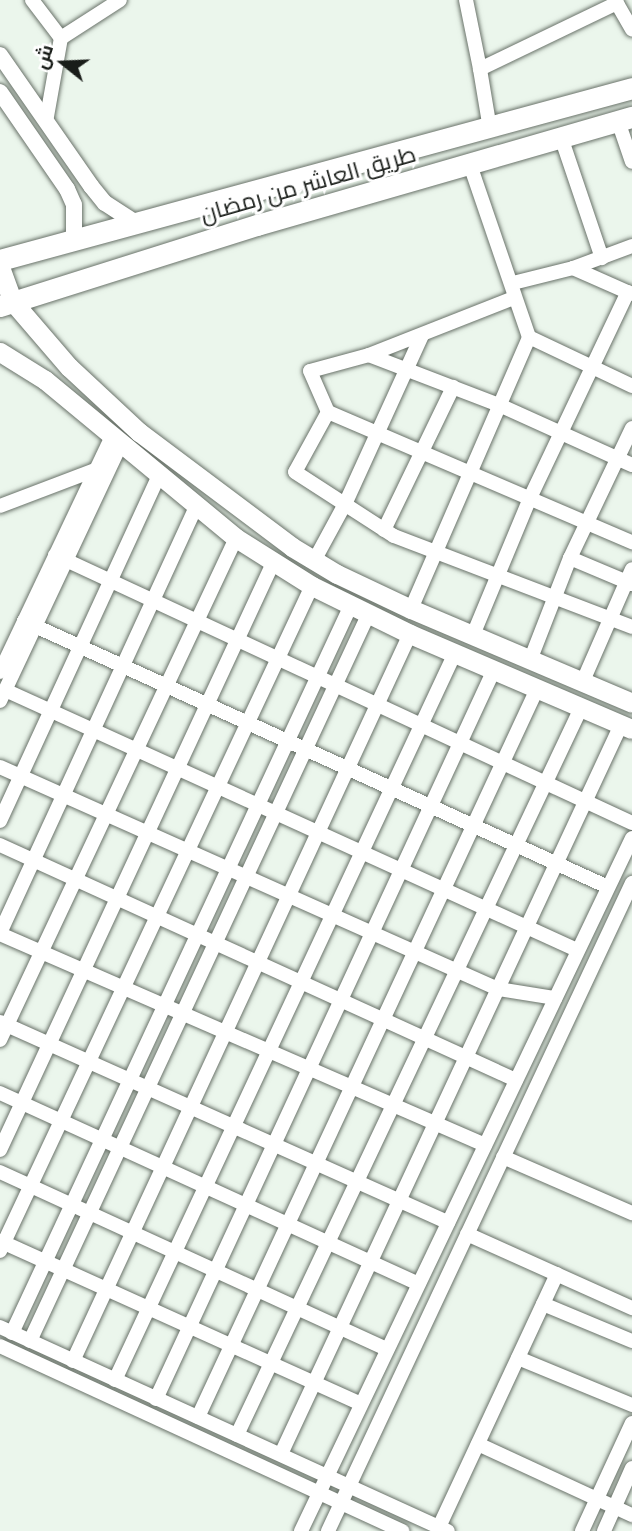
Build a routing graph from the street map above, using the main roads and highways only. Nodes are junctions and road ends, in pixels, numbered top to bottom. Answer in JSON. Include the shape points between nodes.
{"nodes":[{"id":1,"x":632,"y":88,"type":"edge"},
{"id":2,"x":625,"y":119,"type":"edge"},
{"id":3,"x":0,"y":260,"type":"edge"},
{"id":4,"x":0,"y":267,"type":"edge"},
{"id":5,"x":6,"y":304,"type":"edge"},
{"id":6,"x":0,"y":352,"type":"edge"},
{"id":7,"x":632,"y":703,"type":"edge"},
{"id":8,"x":627,"y":727,"type":"edge"}],
"edges":[{"from":1,"to":3,"type":"main road","name":"طريق العاشر من رمضان"},
{"from":2,"to":5,"type":"main road","name":"طريق العاشر من رمضان","via":[[257,225]]},
{"from":4,"to":5,"type":"main road"},
{"from":5,"to":7,"type":"main road","via":[[139,432],[314,561],[411,609]]},
{"from":6,"to":8,"type":"main road","via":[[45,380],[196,507],[273,563],[359,611]]}]}
